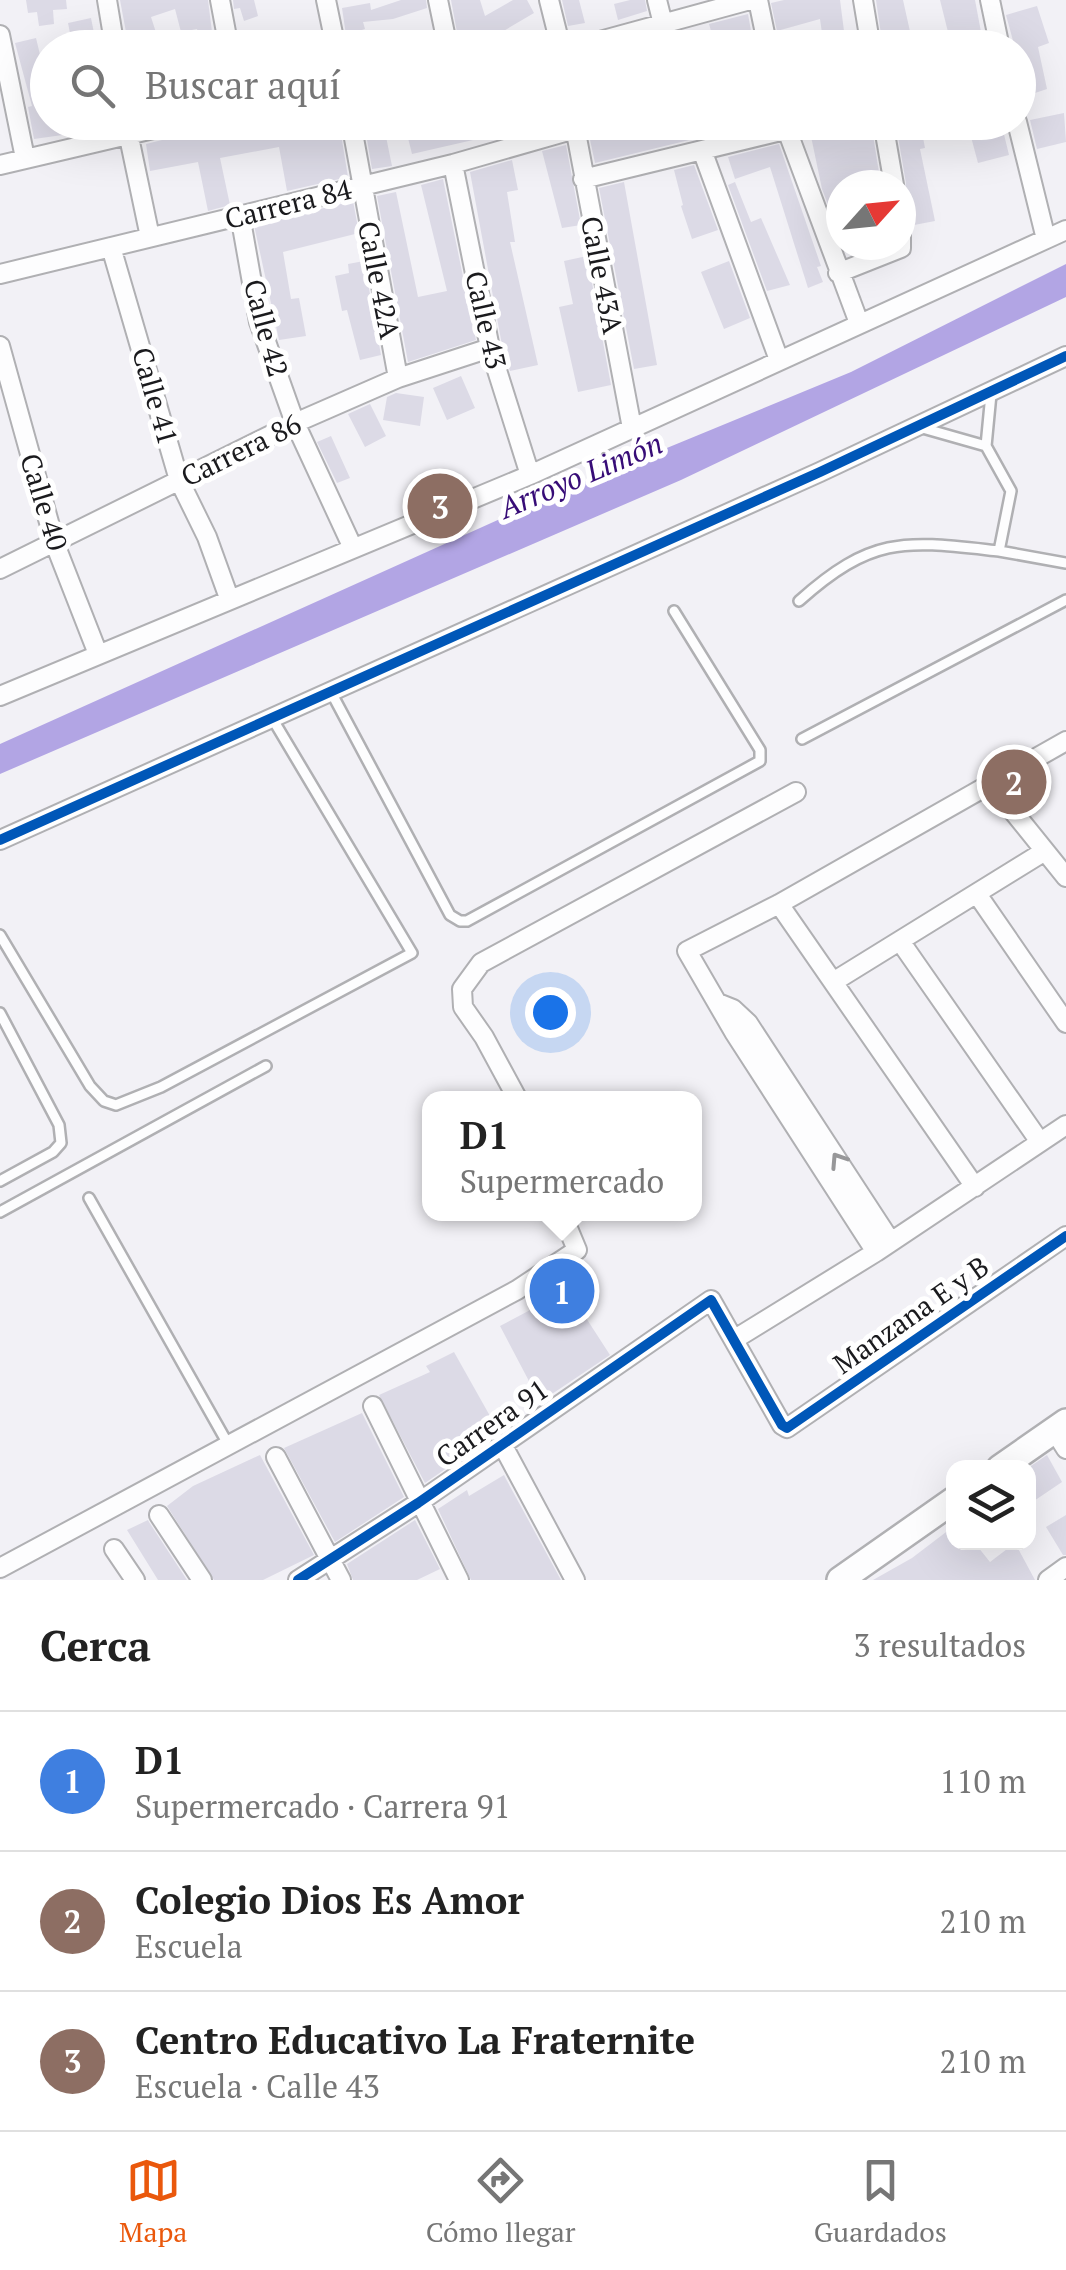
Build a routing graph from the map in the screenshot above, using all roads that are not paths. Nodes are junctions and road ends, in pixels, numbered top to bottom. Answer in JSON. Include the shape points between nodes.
{"nodes":[{"id":1,"x":108,"y":0,"type":"edge"},
{"id":2,"x":220,"y":0,"type":"edge"},
{"id":3,"x":326,"y":0,"type":"edge"},
{"id":4,"x":438,"y":0,"type":"edge"},
{"id":5,"x":549,"y":0,"type":"edge"},
{"id":6,"x":657,"y":0,"type":"edge"},
{"id":7,"x":750,"y":0,"type":"edge"},
{"id":8,"x":758,"y":0,"type":"edge"},
{"id":9,"x":863,"y":0,"type":"edge"},
{"id":10,"x":990,"y":0,"type":"edge"},
{"id":11,"x":662,"y":24,"type":"junction"},
{"id":12,"x":112,"y":30,"type":"edge"},
{"id":13,"x":226,"y":30,"type":"edge"},
{"id":14,"x":332,"y":30,"type":"edge"},
{"id":15,"x":444,"y":30,"type":"edge"},
{"id":16,"x":556,"y":30,"type":"edge"},
{"id":17,"x":640,"y":30,"type":"edge"},
{"id":18,"x":764,"y":30,"type":"edge"},
{"id":19,"x":868,"y":30,"type":"edge"},
{"id":20,"x":996,"y":30,"type":"edge"},
{"id":21,"x":0,"y":35,"type":"edge"},
{"id":22,"x":86,"y":140,"type":"edge"},
{"id":23,"x":130,"y":140,"type":"edge"},
{"id":24,"x":353,"y":140,"type":"edge"},
{"id":25,"x":529,"y":140,"type":"edge"},
{"id":26,"x":577,"y":140,"type":"edge"},
{"id":27,"x":737,"y":140,"type":"edge"},
{"id":28,"x":790,"y":140,"type":"edge"},
{"id":29,"x":886,"y":140,"type":"edge"},
{"id":30,"x":1022,"y":140,"type":"edge"},
{"id":31,"x":702,"y":150,"type":"junction"},
{"id":32,"x":25,"y":158,"type":"junction"},
{"id":33,"x":453,"y":164,"type":"junction"},
{"id":34,"x":0,"y":165,"type":"edge"},
{"id":35,"x":891,"y":170,"type":"edge"},
{"id":36,"x":584,"y":179,"type":"junction"},
{"id":37,"x":361,"y":186,"type":"junction"},
{"id":38,"x":240,"y":215,"type":"junction"},
{"id":39,"x":1066,"y":230,"type":"edge"},
{"id":40,"x":150,"y":238,"type":"junction"},
{"id":41,"x":1046,"y":239,"type":"junction"},
{"id":42,"x":111,"y":247,"type":"junction"},
{"id":43,"x":873,"y":260,"type":"edge"},
{"id":44,"x":838,"y":273,"type":"junction"},
{"id":45,"x":0,"y":274,"type":"edge"},
{"id":46,"x":859,"y":323,"type":"junction"},
{"id":47,"x":490,"y":348,"type":"junction"},
{"id":48,"x":1,"y":355,"type":"edge"},
{"id":49,"x":1066,"y":356,"type":"edge"},
{"id":50,"x":779,"y":360,"type":"junction"},
{"id":51,"x":398,"y":378,"type":"junction"},
{"id":52,"x":992,"y":391,"type":"junction"},
{"id":53,"x":295,"y":423,"type":"junction"},
{"id":54,"x":916,"y":426,"type":"junction"},
{"id":55,"x":632,"y":428,"type":"junction"},
{"id":56,"x":986,"y":446,"type":"junction"},
{"id":57,"x":530,"y":475,"type":"junction"},
{"id":58,"x":180,"y":480,"type":"junction"},
{"id":59,"x":54,"y":544,"type":"junction"},
{"id":60,"x":352,"y":546,"type":"junction"},
{"id":61,"x":999,"y":551,"type":"junction"},
{"id":62,"x":1066,"y":563,"type":"edge"},
{"id":63,"x":0,"y":569,"type":"edge"},
{"id":64,"x":229,"y":598,"type":"junction"},
{"id":65,"x":1066,"y":600,"type":"edge"},
{"id":66,"x":799,"y":601,"type":"dead end"},
{"id":67,"x":674,"y":610,"type":"dead end"},
{"id":68,"x":98,"y":654,"type":"junction"},
{"id":69,"x":331,"y":692,"type":"junction"},
{"id":70,"x":0,"y":696,"type":"edge"},
{"id":71,"x":272,"y":718,"type":"junction"},
{"id":72,"x":802,"y":739,"type":"dead end"},
{"id":73,"x":1066,"y":741,"type":"edge"},
{"id":74,"x":990,"y":784,"type":"junction"},
{"id":75,"x":796,"y":792,"type":"dead end"},
{"id":76,"x":0,"y":840,"type":"edge"},
{"id":77,"x":1045,"y":851,"type":"junction"},
{"id":78,"x":1066,"y":877,"type":"edge"},
{"id":79,"x":977,"y":894,"type":"junction"},
{"id":80,"x":779,"y":904,"type":"junction"},
{"id":81,"x":0,"y":935,"type":"edge"},
{"id":82,"x":900,"y":941,"type":"junction"},
{"id":83,"x":833,"y":982,"type":"junction"},
{"id":84,"x":0,"y":1013,"type":"edge"},
{"id":85,"x":1066,"y":1023,"type":"edge"},
{"id":86,"x":266,"y":1066,"type":"dead end"},
{"id":87,"x":513,"y":1091,"type":"edge"},
{"id":88,"x":1066,"y":1125,"type":"edge"},
{"id":89,"x":1040,"y":1142,"type":"junction"},
{"id":90,"x":0,"y":1180,"type":"edge"},
{"id":91,"x":975,"y":1187,"type":"junction"},
{"id":92,"x":89,"y":1198,"type":"dead end"},
{"id":93,"x":0,"y":1212,"type":"edge"},
{"id":94,"x":565,"y":1221,"type":"edge"},
{"id":95,"x":1066,"y":1236,"type":"edge"},
{"id":96,"x":884,"y":1247,"type":"junction"},
{"id":97,"x":736,"y":1339,"type":"junction"},
{"id":98,"x":373,"y":1406,"type":"dead end"},
{"id":99,"x":1062,"y":1433,"type":"edge"},
{"id":100,"x":502,"y":1444,"type":"junction"},
{"id":101,"x":229,"y":1447,"type":"junction"},
{"id":102,"x":276,"y":1457,"type":"dead end"},
{"id":103,"x":1014,"y":1460,"type":"edge"},
{"id":104,"x":418,"y":1502,"type":"junction"},
{"id":105,"x":946,"y":1506,"type":"edge"},
{"id":106,"x":159,"y":1515,"type":"dead end"},
{"id":107,"x":114,"y":1549,"type":"dead end"},
{"id":108,"x":330,"y":1561,"type":"junction"},
{"id":109,"x":1066,"y":1567,"type":"edge"},
{"id":110,"x":0,"y":1568,"type":"edge"},
{"id":111,"x":854,"y":1576,"type":"edge"},
{"id":112,"x":134,"y":1580,"type":"edge"},
{"id":113,"x":202,"y":1580,"type":"edge"},
{"id":114,"x":298,"y":1580,"type":"edge"},
{"id":115,"x":341,"y":1580,"type":"edge"},
{"id":116,"x":458,"y":1580,"type":"edge"},
{"id":117,"x":575,"y":1580,"type":"edge"},
{"id":118,"x":1048,"y":1580,"type":"edge"}],
"edges":[{"from":1,"to":12,"type":"street"},
{"from":2,"to":13,"type":"street"},
{"from":3,"to":14,"type":"street"},
{"from":4,"to":15,"type":"street"},
{"from":5,"to":16,"type":"street"},
{"from":6,"to":11,"type":"street"},
{"from":7,"to":11,"type":"street"},
{"from":8,"to":18,"type":"street"},
{"from":9,"to":19,"type":"street"},
{"from":10,"to":20,"type":"street"},
{"from":11,"to":17,"type":"street"},
{"from":21,"to":32,"type":"street"},
{"from":22,"to":32,"type":"street"},
{"from":23,"to":40,"type":"street"},
{"from":24,"to":37,"type":"street","name":"Calle 42A"},
{"from":25,"to":33,"type":"street","name":"Carrera 84"},
{"from":26,"to":36,"type":"street","name":"Calle 43A"},
{"from":27,"to":31,"type":"street"},
{"from":28,"to":44,"type":"street"},
{"from":29,"to":35,"type":"street"},
{"from":30,"to":41,"type":"street"},
{"from":31,"to":36,"type":"street"},
{"from":31,"to":50,"type":"street"},
{"from":32,"to":34,"type":"street"},
{"from":33,"to":37,"type":"street","name":"Carrera 84"},
{"from":33,"to":47,"type":"street","name":"Calle 43"},
{"from":36,"to":55,"type":"street","name":"Calle 43A"},
{"from":37,"to":38,"type":"street","name":"Carrera 84"},
{"from":37,"to":51,"type":"street","name":"Calle 42A"},
{"from":38,"to":40,"type":"street","name":"Carrera 84"},
{"from":38,"to":53,"type":"street","name":"Calle 42","via":[[259,322]]},
{"from":39,"to":41,"type":"street"},
{"from":40,"to":42,"type":"street","name":"Carrera 84"},
{"from":41,"to":46,"type":"street"},
{"from":42,"to":45,"type":"street","name":"Carrera 84"},
{"from":42,"to":58,"type":"street","name":"Calle 41"},
{"from":43,"to":44,"type":"street"},
{"from":44,"to":46,"type":"street"},
{"from":46,"to":50,"type":"street"},
{"from":47,"to":51,"type":"street","name":"Carrera 86"},
{"from":47,"to":57,"type":"street","name":"Calle 43"},
{"from":48,"to":59,"type":"street","name":"Calle 40"},
{"from":49,"to":52,"type":"street"},
{"from":50,"to":55,"type":"street"},
{"from":51,"to":53,"type":"street","name":"Carrera 86"},
{"from":52,"to":54,"type":"street"},
{"from":52,"to":56,"type":"lane"},
{"from":53,"to":58,"type":"street","name":"Carrera 86"},
{"from":53,"to":60,"type":"street","name":"Calle 42"},
{"from":54,"to":56,"type":"lane"},
{"from":54,"to":69,"type":"street"},
{"from":55,"to":57,"type":"street"},
{"from":56,"to":61,"type":"lane","via":[[1011,491]]},
{"from":57,"to":60,"type":"street"},
{"from":58,"to":59,"type":"street","name":"Carrera 86"},
{"from":58,"to":64,"type":"street","name":"Calle 41"},
{"from":59,"to":63,"type":"street","name":"Carrera 86"},
{"from":59,"to":68,"type":"street","name":"Calle 40"},
{"from":60,"to":64,"type":"street"},
{"from":61,"to":62,"type":"lane"},
{"from":61,"to":66,"type":"lane","via":[[889,546],[856,558]]},
{"from":64,"to":68,"type":"street"},
{"from":65,"to":72,"type":"lane"},
{"from":67,"to":69,"type":"lane","via":[[760,750],[760,761],[460,922],[450,915]]},
{"from":68,"to":70,"type":"street"},
{"from":69,"to":71,"type":"street"},
{"from":71,"to":76,"type":"street"},
{"from":71,"to":81,"type":"lane","via":[[412,953],[161,1088],[116,1105],[90,1086]]},
{"from":73,"to":74,"type":"street"},
{"from":74,"to":77,"type":"street"},
{"from":74,"to":80,"type":"street"},
{"from":75,"to":87,"type":"street","via":[[470,974],[463,1007]]},
{"from":77,"to":78,"type":"street"},
{"from":77,"to":79,"type":"street"},
{"from":79,"to":82,"type":"street"},
{"from":79,"to":85,"type":"street"},
{"from":80,"to":83,"type":"street"},
{"from":80,"to":96,"type":"street","via":[[687,951],[718,1003],[748,1023]]},
{"from":82,"to":83,"type":"street"},
{"from":82,"to":89,"type":"street"},
{"from":83,"to":91,"type":"street"},
{"from":84,"to":90,"type":"lane","via":[[59,1125],[60,1143]]},
{"from":86,"to":93,"type":"lane"},
{"from":88,"to":89,"type":"street"},
{"from":89,"to":91,"type":"street"},
{"from":91,"to":96,"type":"street"},
{"from":92,"to":101,"type":"lane"},
{"from":94,"to":101,"type":"street","via":[[577,1250],[517,1290]]},
{"from":95,"to":97,"type":"street","name":"Manzana E y B","via":[[790,1427],[782,1425]]},
{"from":96,"to":97,"type":"street"},
{"from":97,"to":100,"type":"street","name":"Carrera 91","via":[[710,1300]]},
{"from":98,"to":104,"type":"street"},
{"from":99,"to":103,"type":"street"},
{"from":100,"to":104,"type":"street","name":"Carrera 91"},
{"from":100,"to":117,"type":"street"},
{"from":101,"to":110,"type":"street"},
{"from":102,"to":108,"type":"street"},
{"from":104,"to":108,"type":"street","name":"Carrera 91"},
{"from":104,"to":116,"type":"street"},
{"from":105,"to":111,"type":"street"},
{"from":106,"to":113,"type":"street"},
{"from":107,"to":112,"type":"street"},
{"from":108,"to":114,"type":"street","name":"Carrera 91"},
{"from":108,"to":115,"type":"street"},
{"from":109,"to":118,"type":"street"}]}
